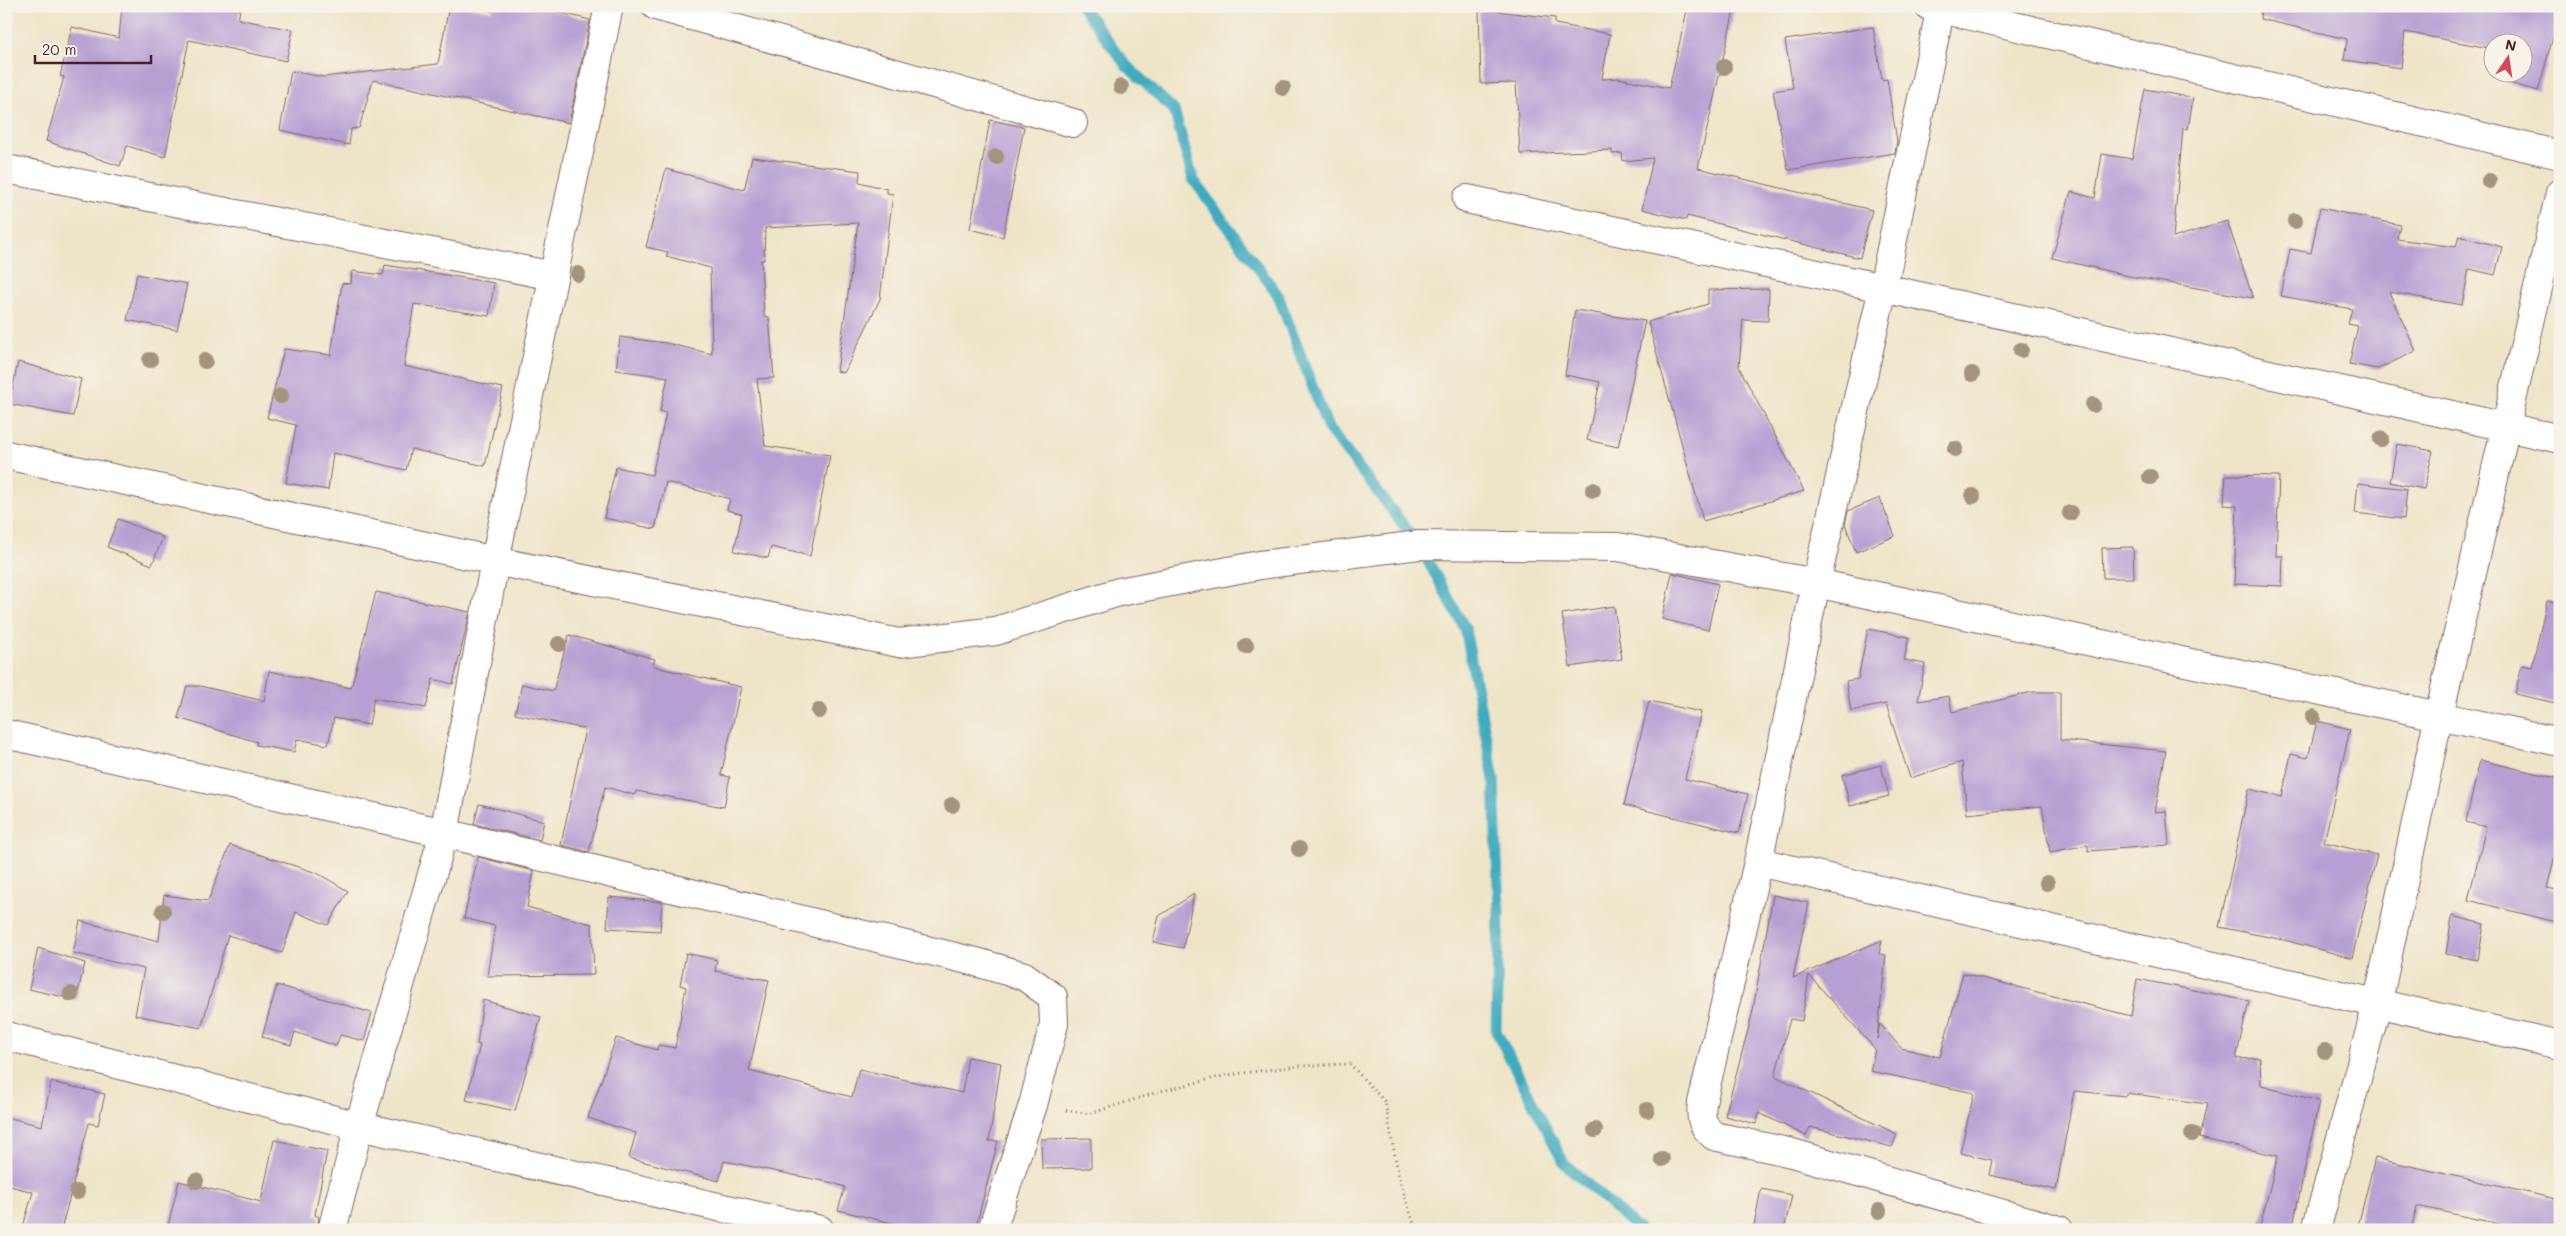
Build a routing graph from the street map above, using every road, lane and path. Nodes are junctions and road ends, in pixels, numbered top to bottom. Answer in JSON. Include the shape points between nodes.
{"nodes":[{"id":1,"x":609,"y":6,"type":"edge"},
{"id":2,"x":656,"y":6,"type":"edge"},
{"id":3,"x":1937,"y":7,"type":"edge"},
{"id":4,"x":1073,"y":123,"type":"dead end"},
{"id":5,"x":2560,"y":155,"type":"edge"},
{"id":6,"x":6,"y":170,"type":"edge"},
{"id":7,"x":2560,"y":193,"type":"edge"},
{"id":8,"x":1467,"y":199,"type":"dead end"},
{"id":9,"x":554,"y":276,"type":"junction"},
{"id":10,"x":1884,"y":288,"type":"junction"},
{"id":11,"x":2504,"y":427,"type":"junction"},
{"id":12,"x":2560,"y":439,"type":"edge"},
{"id":13,"x":6,"y":455,"type":"edge"},
{"id":14,"x":494,"y":561,"type":"junction"},
{"id":15,"x":1816,"y":583,"type":"junction"},
{"id":16,"x":2439,"y":715,"type":"junction"},
{"id":17,"x":6,"y":734,"type":"edge"},
{"id":18,"x":2560,"y":742,"type":"edge"},
{"id":19,"x":444,"y":832,"type":"junction"},
{"id":20,"x":1758,"y":862,"type":"junction"},
{"id":21,"x":2378,"y":1002,"type":"junction"},
{"id":22,"x":6,"y":1036,"type":"edge"},
{"id":23,"x":2560,"y":1045,"type":"edge"},
{"id":24,"x":1033,"y":1104,"type":"junction"},
{"id":25,"x":359,"y":1126,"type":"junction"},
{"id":26,"x":332,"y":1230,"type":"edge"},
{"id":27,"x":820,"y":1230,"type":"edge"},
{"id":28,"x":992,"y":1230,"type":"edge"},
{"id":29,"x":1416,"y":1230,"type":"edge"},
{"id":30,"x":2059,"y":1230,"type":"edge"},
{"id":31,"x":2316,"y":1230,"type":"edge"}],
"edges":[{"from":1,"to":9,"type":"street"},
{"from":2,"to":4,"type":"street"},
{"from":3,"to":5,"type":"street"},
{"from":3,"to":10,"type":"street"},
{"from":6,"to":9,"type":"street"},
{"from":7,"to":11,"type":"street"},
{"from":8,"to":10,"type":"street"},
{"from":9,"to":14,"type":"street"},
{"from":10,"to":11,"type":"street"},
{"from":10,"to":15,"type":"street"},
{"from":11,"to":12,"type":"street"},
{"from":11,"to":16,"type":"street"},
{"from":13,"to":14,"type":"street"},
{"from":14,"to":15,"type":"street","via":[[899,643],[996,631],[1119,592],[1232,570],[1418,545],[1618,548]]},
{"from":14,"to":19,"type":"street"},
{"from":15,"to":16,"type":"street"},
{"from":15,"to":20,"type":"street"},
{"from":16,"to":18,"type":"street"},
{"from":16,"to":21,"type":"street"},
{"from":17,"to":19,"type":"street"},
{"from":19,"to":24,"type":"street","via":[[1024,976],[1053,997],[1054,1024]]},
{"from":19,"to":25,"type":"street"},
{"from":20,"to":21,"type":"street"},
{"from":20,"to":30,"type":"street","via":[[1702,1103],[1700,1118],[1706,1129],[1714,1136],[1792,1153]]},
{"from":21,"to":23,"type":"street"},
{"from":21,"to":31,"type":"street"},
{"from":22,"to":25,"type":"street"},
{"from":24,"to":28,"type":"street"},
{"from":24,"to":29,"type":"path","via":[[1089,1114],[1228,1075],[1298,1066],[1350,1064],[1385,1102],[1399,1178]]},
{"from":25,"to":26,"type":"street"},
{"from":25,"to":27,"type":"street"}]}
